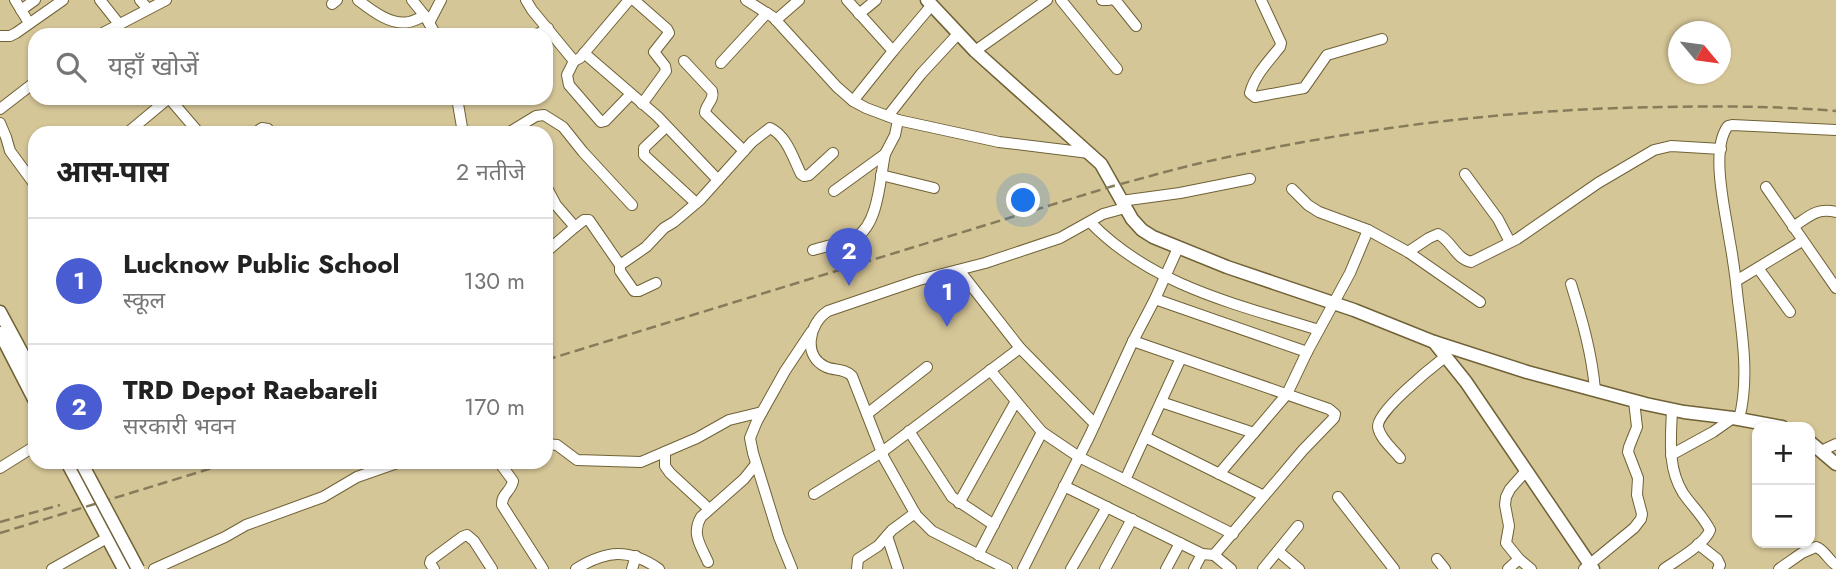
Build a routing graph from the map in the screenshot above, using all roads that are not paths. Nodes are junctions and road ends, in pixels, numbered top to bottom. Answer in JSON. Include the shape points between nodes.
{"nodes":[{"id":1,"x":15,"y":0,"type":"edge"},
{"id":2,"x":35,"y":0,"type":"edge"},
{"id":3,"x":63,"y":0,"type":"edge"},
{"id":4,"x":100,"y":0,"type":"edge"},
{"id":5,"x":140,"y":0,"type":"edge"},
{"id":6,"x":166,"y":0,"type":"edge"},
{"id":7,"x":358,"y":0,"type":"edge"},
{"id":8,"x":412,"y":0,"type":"edge"},
{"id":9,"x":441,"y":0,"type":"edge"},
{"id":10,"x":526,"y":0,"type":"edge"},
{"id":11,"x":631,"y":0,"type":"edge"},
{"id":12,"x":746,"y":0,"type":"edge"},
{"id":13,"x":799,"y":0,"type":"edge"},
{"id":14,"x":847,"y":0,"type":"edge"},
{"id":15,"x":876,"y":0,"type":"edge"},
{"id":16,"x":1047,"y":0,"type":"edge"},
{"id":17,"x":1061,"y":0,"type":"edge"},
{"id":18,"x":1102,"y":0,"type":"edge"},
{"id":19,"x":1111,"y":0,"type":"edge"},
{"id":20,"x":1261,"y":0,"type":"edge"},
{"id":21,"x":929,"y":3,"type":"edge"},
{"id":22,"x":148,"y":9,"type":"junction"},
{"id":23,"x":21,"y":10,"type":"junction"},
{"id":24,"x":767,"y":13,"type":"junction"},
{"id":25,"x":859,"y":14,"type":"junction"},
{"id":26,"x":427,"y":20,"type":"junction"},
{"id":27,"x":776,"y":20,"type":"junction"},
{"id":28,"x":29,"y":23,"type":"junction"},
{"id":29,"x":1136,"y":26,"type":"dead end"},
{"id":30,"x":114,"y":28,"type":"edge"},
{"id":31,"x":117,"y":28,"type":"edge"},
{"id":32,"x":432,"y":28,"type":"edge"},
{"id":33,"x":548,"y":28,"type":"edge"},
{"id":34,"x":958,"y":34,"type":"junction"},
{"id":35,"x":553,"y":35,"type":"edge"},
{"id":36,"x":0,"y":36,"type":"edge"},
{"id":37,"x":1382,"y":39,"type":"dead end"},
{"id":38,"x":892,"y":51,"type":"junction"},
{"id":39,"x":975,"y":51,"type":"junction"},
{"id":40,"x":584,"y":53,"type":"junction"},
{"id":41,"x":574,"y":61,"type":"junction"},
{"id":42,"x":684,"y":61,"type":"dead end"},
{"id":43,"x":721,"y":63,"type":"dead end"},
{"id":44,"x":1117,"y":69,"type":"dead end"},
{"id":45,"x":28,"y":87,"type":"edge"},
{"id":46,"x":631,"y":94,"type":"junction"},
{"id":47,"x":853,"y":101,"type":"junction"},
{"id":48,"x":642,"y":104,"type":"junction"},
{"id":49,"x":161,"y":105,"type":"edge"},
{"id":50,"x":175,"y":105,"type":"edge"},
{"id":51,"x":458,"y":105,"type":"edge"},
{"id":52,"x":0,"y":109,"type":"edge"},
{"id":53,"x":893,"y":118,"type":"junction"},
{"id":54,"x":0,"y":123,"type":"edge"},
{"id":55,"x":135,"y":126,"type":"edge"},
{"id":56,"x":193,"y":126,"type":"edge"},
{"id":57,"x":462,"y":126,"type":"edge"},
{"id":58,"x":520,"y":126,"type":"edge"},
{"id":59,"x":666,"y":127,"type":"junction"},
{"id":60,"x":1836,"y":130,"type":"edge"},
{"id":61,"x":1721,"y":149,"type":"junction"},
{"id":62,"x":744,"y":151,"type":"junction"},
{"id":63,"x":833,"y":153,"type":"dead end"},
{"id":64,"x":1089,"y":153,"type":"junction"},
{"id":65,"x":885,"y":154,"type":"junction"},
{"id":66,"x":1465,"y":174,"type":"dead end"},
{"id":67,"x":28,"y":175,"type":"edge"},
{"id":68,"x":881,"y":175,"type":"junction"},
{"id":69,"x":1251,"y":179,"type":"dead end"},
{"id":70,"x":718,"y":180,"type":"junction"},
{"id":71,"x":1766,"y":187,"type":"dead end"},
{"id":72,"x":934,"y":188,"type":"dead end"},
{"id":73,"x":1292,"y":189,"type":"dead end"},
{"id":74,"x":834,"y":191,"type":"dead end"},
{"id":75,"x":553,"y":199,"type":"edge"},
{"id":76,"x":696,"y":203,"type":"junction"},
{"id":77,"x":1123,"y":204,"type":"junction"},
{"id":78,"x":632,"y":205,"type":"dead end"},
{"id":79,"x":1836,"y":212,"type":"edge"},
{"id":80,"x":1090,"y":222,"type":"junction"},
{"id":81,"x":575,"y":227,"type":"junction"},
{"id":82,"x":1793,"y":227,"type":"junction"},
{"id":83,"x":1368,"y":230,"type":"junction"},
{"id":84,"x":1802,"y":241,"type":"junction"},
{"id":85,"x":1510,"y":242,"type":"junction"},
{"id":86,"x":553,"y":246,"type":"edge"},
{"id":87,"x":1178,"y":248,"type":"junction"},
{"id":88,"x":813,"y":250,"type":"dead end"},
{"id":89,"x":1408,"y":251,"type":"junction"},
{"id":90,"x":620,"y":265,"type":"junction"},
{"id":91,"x":1758,"y":268,"type":"junction"},
{"id":92,"x":959,"y":270,"type":"junction"},
{"id":93,"x":1165,"y":277,"type":"junction"},
{"id":94,"x":1736,"y":281,"type":"junction"},
{"id":95,"x":656,"y":282,"type":"dead end"},
{"id":96,"x":1571,"y":284,"type":"dead end"},
{"id":97,"x":1836,"y":288,"type":"edge"},
{"id":98,"x":1155,"y":299,"type":"junction"},
{"id":99,"x":1480,"y":302,"type":"dead end"},
{"id":100,"x":1333,"y":303,"type":"junction"},
{"id":101,"x":0,"y":312,"type":"edge"},
{"id":102,"x":1790,"y":312,"type":"dead end"},
{"id":103,"x":1319,"y":330,"type":"junction"},
{"id":104,"x":811,"y":331,"type":"junction"},
{"id":105,"x":0,"y":333,"type":"edge"},
{"id":106,"x":1133,"y":341,"type":"junction"},
{"id":107,"x":1434,"y":342,"type":"junction"},
{"id":108,"x":1020,"y":348,"type":"junction"},
{"id":109,"x":1307,"y":352,"type":"junction"},
{"id":110,"x":1446,"y":357,"type":"junction"},
{"id":111,"x":1181,"y":358,"type":"junction"},
{"id":112,"x":28,"y":364,"type":"edge"},
{"id":113,"x":927,"y":367,"type":"dead end"},
{"id":114,"x":990,"y":370,"type":"junction"},
{"id":115,"x":28,"y":387,"type":"edge"},
{"id":116,"x":1595,"y":390,"type":"junction"},
{"id":117,"x":1287,"y":394,"type":"junction"},
{"id":118,"x":1016,"y":401,"type":"junction"},
{"id":119,"x":1634,"y":401,"type":"junction"},
{"id":120,"x":1161,"y":402,"type":"junction"},
{"id":121,"x":1672,"y":409,"type":"junction"},
{"id":122,"x":762,"y":412,"type":"junction"},
{"id":123,"x":867,"y":414,"type":"junction"},
{"id":124,"x":1736,"y":419,"type":"junction"},
{"id":125,"x":1752,"y":423,"type":"edge"},
{"id":126,"x":1095,"y":424,"type":"junction"},
{"id":127,"x":909,"y":431,"type":"junction"},
{"id":128,"x":1042,"y":432,"type":"junction"},
{"id":129,"x":1254,"y":433,"type":"junction"},
{"id":130,"x":1145,"y":437,"type":"junction"},
{"id":131,"x":1836,"y":444,"type":"edge"},
{"id":132,"x":553,"y":445,"type":"edge"},
{"id":133,"x":1815,"y":446,"type":"edge"},
{"id":134,"x":28,"y":450,"type":"edge"},
{"id":135,"x":1821,"y":451,"type":"junction"},
{"id":136,"x":665,"y":452,"type":"junction"},
{"id":137,"x":882,"y":452,"type":"junction"},
{"id":138,"x":1671,"y":455,"type":"junction"},
{"id":139,"x":1079,"y":457,"type":"junction"},
{"id":140,"x":1400,"y":458,"type":"dead end"},
{"id":141,"x":756,"y":464,"type":"junction"},
{"id":142,"x":1836,"y":464,"type":"edge"},
{"id":143,"x":0,"y":468,"type":"edge"},
{"id":144,"x":71,"y":469,"type":"edge"},
{"id":145,"x":85,"y":469,"type":"edge"},
{"id":146,"x":380,"y":469,"type":"edge"},
{"id":147,"x":506,"y":469,"type":"edge"},
{"id":148,"x":1526,"y":471,"type":"junction"},
{"id":149,"x":1219,"y":474,"type":"junction"},
{"id":150,"x":1125,"y":480,"type":"junction"},
{"id":151,"x":1064,"y":486,"type":"junction"},
{"id":152,"x":814,"y":494,"type":"dead end"},
{"id":153,"x":1264,"y":496,"type":"junction"},
{"id":154,"x":1338,"y":497,"type":"dead end"},
{"id":155,"x":959,"y":503,"type":"junction"},
{"id":156,"x":1107,"y":507,"type":"junction"},
{"id":157,"x":709,"y":509,"type":"junction"},
{"id":158,"x":915,"y":513,"type":"junction"},
{"id":159,"x":1132,"y":519,"type":"junction"},
{"id":160,"x":994,"y":525,"type":"junction"},
{"id":161,"x":1298,"y":526,"type":"dead end"},
{"id":162,"x":1233,"y":534,"type":"junction"},
{"id":163,"x":887,"y":536,"type":"junction"},
{"id":164,"x":107,"y":538,"type":"junction"},
{"id":165,"x":1180,"y":543,"type":"junction"},
{"id":166,"x":1699,"y":544,"type":"junction"},
{"id":167,"x":1798,"y":548,"type":"edge"},
{"id":168,"x":1278,"y":551,"type":"junction"},
{"id":169,"x":1802,"y":553,"type":"junction"},
{"id":170,"x":1202,"y":554,"type":"junction"},
{"id":171,"x":978,"y":555,"type":"junction"},
{"id":172,"x":1214,"y":555,"type":"junction"},
{"id":173,"x":636,"y":556,"type":"junction"},
{"id":174,"x":1437,"y":559,"type":"dead end"},
{"id":175,"x":1519,"y":559,"type":"junction"},
{"id":176,"x":708,"y":562,"type":"dead end"},
{"id":177,"x":1589,"y":567,"type":"edge"},
{"id":178,"x":1835,"y":567,"type":"edge"},
{"id":179,"x":58,"y":568,"type":"edge"},
{"id":180,"x":124,"y":569,"type":"edge"},
{"id":181,"x":138,"y":569,"type":"edge"},
{"id":182,"x":154,"y":569,"type":"edge"},
{"id":183,"x":434,"y":569,"type":"edge"},
{"id":184,"x":492,"y":569,"type":"edge"},
{"id":185,"x":543,"y":569,"type":"edge"},
{"id":186,"x":576,"y":569,"type":"edge"},
{"id":187,"x":632,"y":569,"type":"edge"},
{"id":188,"x":659,"y":569,"type":"edge"},
{"id":189,"x":792,"y":569,"type":"edge"},
{"id":190,"x":857,"y":569,"type":"edge"},
{"id":191,"x":898,"y":569,"type":"edge"},
{"id":192,"x":1007,"y":569,"type":"edge"},
{"id":193,"x":1023,"y":569,"type":"edge"},
{"id":194,"x":1071,"y":569,"type":"edge"},
{"id":195,"x":1105,"y":569,"type":"edge"},
{"id":196,"x":1166,"y":569,"type":"edge"},
{"id":197,"x":1194,"y":569,"type":"edge"},
{"id":198,"x":1231,"y":569,"type":"edge"},
{"id":199,"x":1263,"y":569,"type":"edge"},
{"id":200,"x":1299,"y":569,"type":"edge"},
{"id":201,"x":1394,"y":569,"type":"edge"},
{"id":202,"x":1445,"y":569,"type":"edge"},
{"id":203,"x":1508,"y":569,"type":"edge"},
{"id":204,"x":1531,"y":569,"type":"edge"},
{"id":205,"x":1664,"y":569,"type":"edge"},
{"id":206,"x":1718,"y":569,"type":"edge"},
{"id":207,"x":1779,"y":569,"type":"edge"}],
"edges":[{"from":1,"to":23,"type":"street"},
{"from":2,"to":23,"type":"street"},
{"from":3,"to":28,"type":"street"},
{"from":4,"to":30,"type":"street"},
{"from":5,"to":22,"type":"street"},
{"from":6,"to":22,"type":"street"},
{"from":7,"to":26,"type":"street","via":[[396,22]]},
{"from":8,"to":26,"type":"street"},
{"from":9,"to":26,"type":"street"},
{"from":10,"to":33,"type":"street"},
{"from":11,"to":40,"type":"street"},
{"from":11,"to":48,"type":"street","via":[[669,33],[654,52],[666,71]]},
{"from":12,"to":24,"type":"street"},
{"from":13,"to":27,"type":"street"},
{"from":14,"to":25,"type":"street"},
{"from":15,"to":25,"type":"street"},
{"from":16,"to":39,"type":"street"},
{"from":17,"to":44,"type":"street"},
{"from":18,"to":19,"type":"street"},
{"from":19,"to":29,"type":"street"},
{"from":20,"to":37,"type":"street","via":[[1282,43],[1256,77],[1250,90],[1253,96],[1304,88],[1327,55]]},
{"from":21,"to":34,"type":"street"},
{"from":21,"to":38,"type":"street"},
{"from":22,"to":31,"type":"street"},
{"from":23,"to":28,"type":"street"},
{"from":24,"to":27,"type":"street"},
{"from":24,"to":43,"type":"street"},
{"from":25,"to":38,"type":"street"},
{"from":26,"to":32,"type":"street"},
{"from":27,"to":47,"type":"street"},
{"from":28,"to":36,"type":"street","via":[[10,36]]},
{"from":34,"to":39,"type":"street"},
{"from":34,"to":53,"type":"street","via":[[920,74]]},
{"from":35,"to":41,"type":"street"},
{"from":38,"to":47,"type":"street"},
{"from":39,"to":64,"type":"street"},
{"from":40,"to":41,"type":"street"},
{"from":40,"to":46,"type":"street"},
{"from":41,"to":46,"type":"street","via":[[567,75],[569,85],[601,122]]},
{"from":42,"to":62,"type":"street","via":[[712,91],[705,113]]},
{"from":45,"to":52,"type":"street"},
{"from":46,"to":48,"type":"street"},
{"from":47,"to":53,"type":"street"},
{"from":48,"to":59,"type":"street"},
{"from":49,"to":55,"type":"street"},
{"from":50,"to":56,"type":"street"},
{"from":51,"to":57,"type":"street"},
{"from":53,"to":64,"type":"street","via":[[999,142]]},
{"from":53,"to":65,"type":"street","via":[[895,135]]},
{"from":54,"to":67,"type":"street","via":[[10,151]]},
{"from":58,"to":78,"type":"street","via":[[544,114],[563,127]]},
{"from":59,"to":70,"type":"street"},
{"from":59,"to":76,"type":"street","via":[[644,148],[644,155]]},
{"from":60,"to":61,"type":"street","via":[[1732,125],[1723,133]]},
{"from":61,"to":85,"type":"street","via":[[1671,146],[1654,150]]},
{"from":61,"to":94,"type":"street","via":[[1721,194]]},
{"from":62,"to":63,"type":"street","via":[[772,128],[806,177]]},
{"from":62,"to":70,"type":"street"},
{"from":64,"to":77,"type":"street","via":[[1107,172]]},
{"from":65,"to":68,"type":"street"},
{"from":65,"to":74,"type":"street"},
{"from":66,"to":85,"type":"street"},
{"from":68,"to":72,"type":"street"},
{"from":68,"to":88,"type":"street","via":[[875,207],[864,229],[855,237]]},
{"from":69,"to":77,"type":"street"},
{"from":70,"to":76,"type":"street"},
{"from":71,"to":82,"type":"street"},
{"from":73,"to":83,"type":"street","via":[[1319,212]]},
{"from":75,"to":81,"type":"street"},
{"from":76,"to":90,"type":"street"},
{"from":77,"to":80,"type":"street"},
{"from":77,"to":87,"type":"street","via":[[1142,230]]},
{"from":79,"to":82,"type":"street","via":[[1816,212]]},
{"from":80,"to":92,"type":"street","via":[[1060,238]]},
{"from":80,"to":93,"type":"street","via":[[1124,253]]},
{"from":81,"to":86,"type":"street"},
{"from":81,"to":90,"type":"street","via":[[589,220]]},
{"from":82,"to":84,"type":"street"},
{"from":83,"to":89,"type":"street"},
{"from":83,"to":100,"type":"street"},
{"from":84,"to":91,"type":"street"},
{"from":84,"to":97,"type":"street"},
{"from":85,"to":89,"type":"street","via":[[1471,262],[1438,234]]},
{"from":87,"to":93,"type":"street"},
{"from":87,"to":100,"type":"street"},
{"from":89,"to":99,"type":"street"},
{"from":90,"to":95,"type":"street","via":[[634,291]]},
{"from":91,"to":94,"type":"street"},
{"from":91,"to":102,"type":"street"},
{"from":92,"to":104,"type":"street","via":[[828,312]]},
{"from":92,"to":108,"type":"street"},
{"from":93,"to":98,"type":"street"},
{"from":93,"to":103,"type":"street"},
{"from":94,"to":124,"type":"street","via":[[1745,381]]},
{"from":96,"to":116,"type":"street"},
{"from":98,"to":106,"type":"street"},
{"from":98,"to":109,"type":"street"},
{"from":100,"to":103,"type":"street"},
{"from":100,"to":107,"type":"street"},
{"from":101,"to":112,"type":"street"},
{"from":103,"to":109,"type":"street"},
{"from":104,"to":122,"type":"street"},
{"from":104,"to":123,"type":"street","via":[[817,359],[849,373]]},
{"from":105,"to":115,"type":"street"},
{"from":106,"to":111,"type":"street"},
{"from":106,"to":126,"type":"street"},
{"from":107,"to":110,"type":"street"},
{"from":107,"to":116,"type":"street"},
{"from":108,"to":114,"type":"street"},
{"from":108,"to":126,"type":"street"},
{"from":109,"to":117,"type":"street"},
{"from":110,"to":140,"type":"street","via":[[1423,374],[1378,422],[1382,436]]},
{"from":110,"to":148,"type":"street"},
{"from":111,"to":117,"type":"street"},
{"from":111,"to":120,"type":"street"},
{"from":113,"to":123,"type":"street"},
{"from":114,"to":118,"type":"street"},
{"from":114,"to":127,"type":"street"},
{"from":116,"to":119,"type":"street"},
{"from":117,"to":129,"type":"street"},
{"from":117,"to":153,"type":"street","via":[[1335,414]]},
{"from":118,"to":128,"type":"street"},
{"from":118,"to":155,"type":"street"},
{"from":119,"to":121,"type":"street"},
{"from":119,"to":177,"type":"street","via":[[1637,427],[1628,452],[1638,478],[1641,519]]},
{"from":120,"to":129,"type":"street"},
{"from":120,"to":130,"type":"street"},
{"from":121,"to":124,"type":"street"},
{"from":121,"to":138,"type":"street"},
{"from":122,"to":136,"type":"street","via":[[729,420]]},
{"from":122,"to":141,"type":"street","via":[[750,438]]},
{"from":123,"to":137,"type":"street"},
{"from":124,"to":125,"type":"street"},
{"from":124,"to":138,"type":"street"},
{"from":126,"to":139,"type":"street"},
{"from":127,"to":137,"type":"street"},
{"from":127,"to":155,"type":"street"},
{"from":128,"to":139,"type":"street"},
{"from":128,"to":160,"type":"street"},
{"from":129,"to":149,"type":"street"},
{"from":130,"to":149,"type":"street"},
{"from":130,"to":150,"type":"street"},
{"from":131,"to":135,"type":"street"},
{"from":132,"to":136,"type":"street","via":[[585,461],[641,462]]},
{"from":133,"to":135,"type":"street"},
{"from":134,"to":143,"type":"street"},
{"from":135,"to":142,"type":"street"},
{"from":136,"to":157,"type":"street","via":[[670,473]]},
{"from":137,"to":152,"type":"street"},
{"from":137,"to":158,"type":"street"},
{"from":138,"to":166,"type":"street","via":[[1679,486],[1710,530]]},
{"from":139,"to":150,"type":"street"},
{"from":139,"to":151,"type":"street"},
{"from":141,"to":157,"type":"street"},
{"from":141,"to":189,"type":"street"},
{"from":144,"to":164,"type":"street"},
{"from":145,"to":181,"type":"street","bridge":true},
{"from":146,"to":182,"type":"street"},
{"from":147,"to":185,"type":"street","via":[[513,481],[502,505]]},
{"from":148,"to":175,"type":"street","via":[[1505,500],[1509,521],[1506,543]]},
{"from":148,"to":177,"type":"street"},
{"from":149,"to":153,"type":"street"},
{"from":150,"to":162,"type":"street"},
{"from":151,"to":156,"type":"street"},
{"from":151,"to":193,"type":"street"},
{"from":153,"to":162,"type":"street"},
{"from":154,"to":201,"type":"street"},
{"from":155,"to":160,"type":"street"},
{"from":156,"to":159,"type":"street"},
{"from":156,"to":194,"type":"street"},
{"from":157,"to":176,"type":"street","via":[[695,530]]},
{"from":158,"to":163,"type":"street"},
{"from":158,"to":171,"type":"street","via":[[932,531]]},
{"from":159,"to":165,"type":"street"},
{"from":159,"to":195,"type":"street"},
{"from":160,"to":171,"type":"street"},
{"from":161,"to":168,"type":"street"},
{"from":162,"to":172,"type":"street"},
{"from":163,"to":190,"type":"street","via":[[858,559]]},
{"from":163,"to":191,"type":"street"},
{"from":164,"to":179,"type":"street"},
{"from":164,"to":180,"type":"street"},
{"from":165,"to":170,"type":"street"},
{"from":165,"to":196,"type":"street"},
{"from":166,"to":205,"type":"street"},
{"from":166,"to":206,"type":"street","via":[[1717,559]]},
{"from":167,"to":169,"type":"street"},
{"from":168,"to":199,"type":"street"},
{"from":168,"to":200,"type":"street"},
{"from":169,"to":178,"type":"street","via":[[1816,547]]},
{"from":169,"to":207,"type":"street"},
{"from":170,"to":172,"type":"street"},
{"from":170,"to":197,"type":"street"},
{"from":171,"to":192,"type":"street"},
{"from":172,"to":198,"type":"street"},
{"from":173,"to":186,"type":"street","via":[[619,553]]},
{"from":173,"to":187,"type":"street"},
{"from":173,"to":188,"type":"street"},
{"from":174,"to":202,"type":"street"},
{"from":175,"to":203,"type":"street"},
{"from":175,"to":204,"type":"street"},
{"from":183,"to":184,"type":"street","via":[[431,560],[467,535]]}]}
